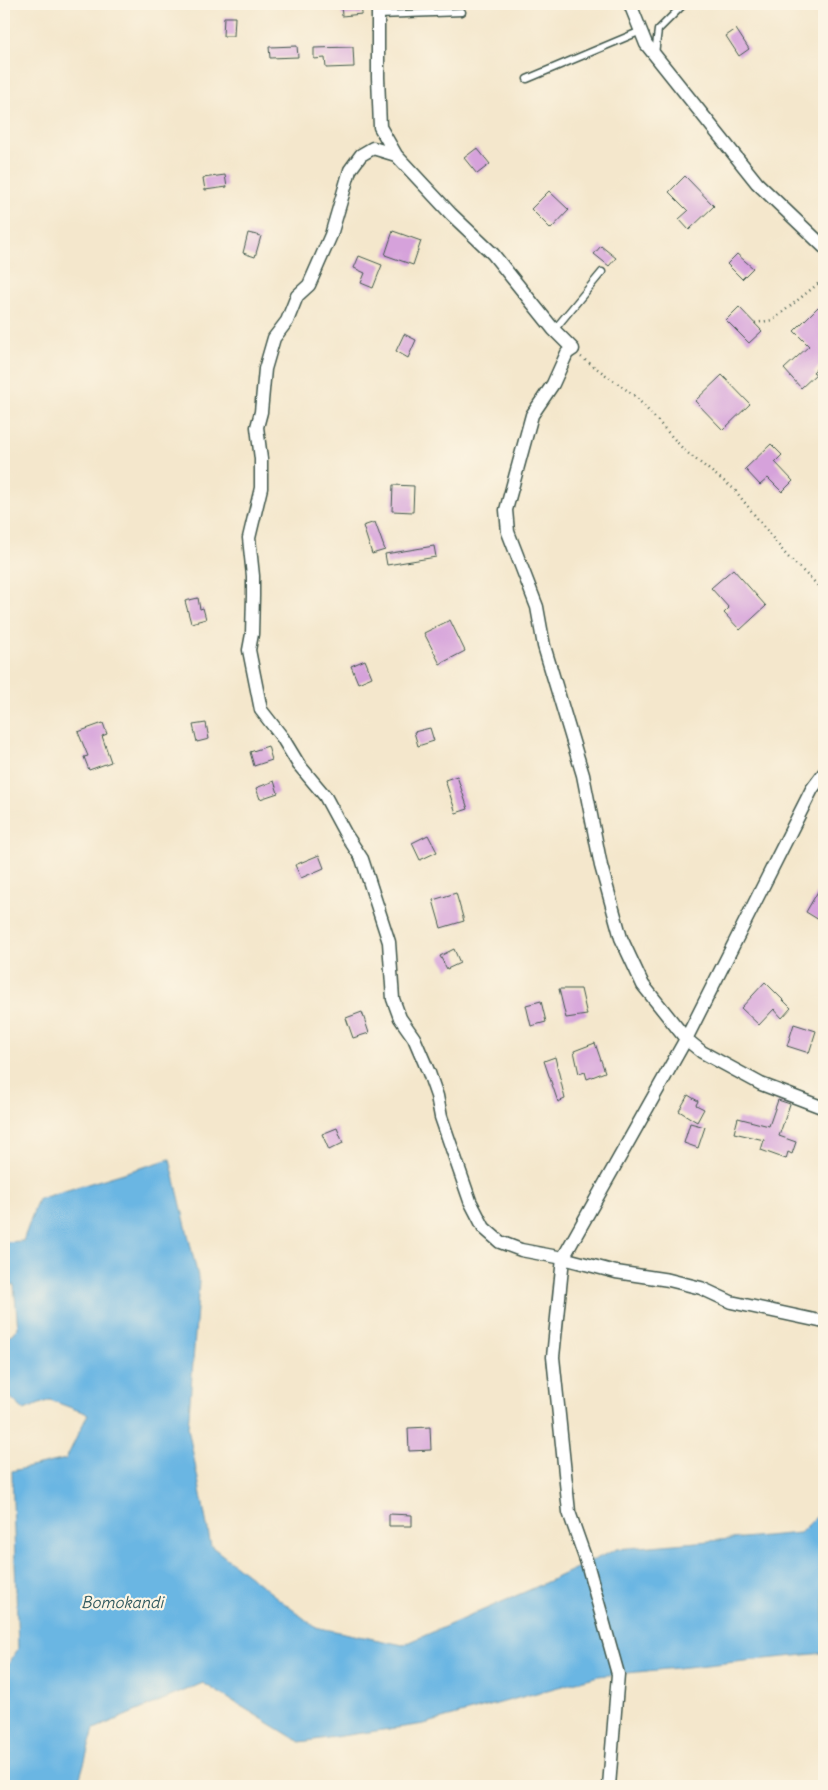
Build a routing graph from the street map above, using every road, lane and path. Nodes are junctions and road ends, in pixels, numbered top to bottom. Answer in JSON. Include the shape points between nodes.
{"nodes":[{"id":1,"x":630,"y":4,"type":"edge"},
{"id":2,"x":684,"y":4,"type":"edge"},
{"id":3,"x":378,"y":9,"type":"edge"},
{"id":4,"x":462,"y":12,"type":"dead end"},
{"id":5,"x":641,"y":31,"type":"junction"},
{"id":6,"x":655,"y":55,"type":"junction"},
{"id":7,"x":527,"y":79,"type":"dead end"},
{"id":8,"x":396,"y":155,"type":"junction"},
{"id":9,"x":824,"y":247,"type":"edge"},
{"id":10,"x":602,"y":272,"type":"dead end"},
{"id":11,"x":824,"y":279,"type":"edge"},
{"id":12,"x":755,"y":323,"type":"dead end"},
{"id":13,"x":554,"y":330,"type":"junction"},
{"id":14,"x":573,"y":349,"type":"junction"},
{"id":15,"x":824,"y":591,"type":"edge"},
{"id":16,"x":824,"y":773,"type":"edge"},
{"id":17,"x":686,"y":1039,"type":"junction"},
{"id":18,"x":824,"y":1108,"type":"edge"},
{"id":19,"x":563,"y":1258,"type":"junction"},
{"id":20,"x":824,"y":1322,"type":"edge"},
{"id":21,"x":609,"y":1786,"type":"edge"}],
"edges":[{"from":1,"to":5,"type":"street"},
{"from":2,"to":6,"type":"lane","via":[[658,30]]},
{"from":3,"to":4,"type":"lane"},
{"from":3,"to":8,"type":"street","via":[[380,127]]},
{"from":5,"to":6,"type":"street"},
{"from":5,"to":7,"type":"lane"},
{"from":6,"to":9,"type":"street","via":[[757,183]]},
{"from":8,"to":13,"type":"street","via":[[493,254]]},
{"from":8,"to":19,"type":"street","via":[[373,148],[361,155],[350,170],[332,235],[309,286],[297,296],[287,321],[274,338],[265,369],[257,427],[261,488],[249,538],[253,576],[249,650],[252,671],[261,710],[325,796],[362,859],[389,942],[393,999],[429,1072],[470,1201],[484,1228],[500,1242]]},
{"from":10,"to":13,"type":"lane"},
{"from":11,"to":12,"type":"path","via":[[773,320]]},
{"from":13,"to":14,"type":"street"},
{"from":14,"to":15,"type":"path","via":[[635,396],[685,451],[734,489],[787,556]]},
{"from":14,"to":17,"type":"street","via":[[567,353],[553,384],[532,415],[506,510],[508,532],[537,607],[544,646],[583,775],[601,866],[621,938],[643,985]]},
{"from":16,"to":17,"type":"street","via":[[812,789]]},
{"from":17,"to":18,"type":"street","via":[[702,1052],[762,1084]]},
{"from":17,"to":19,"type":"street"},
{"from":19,"to":20,"type":"street","via":[[616,1272],[677,1282],[701,1288],[731,1302]]},
{"from":19,"to":21,"type":"street","via":[[553,1357],[569,1512],[618,1674]]}]}
